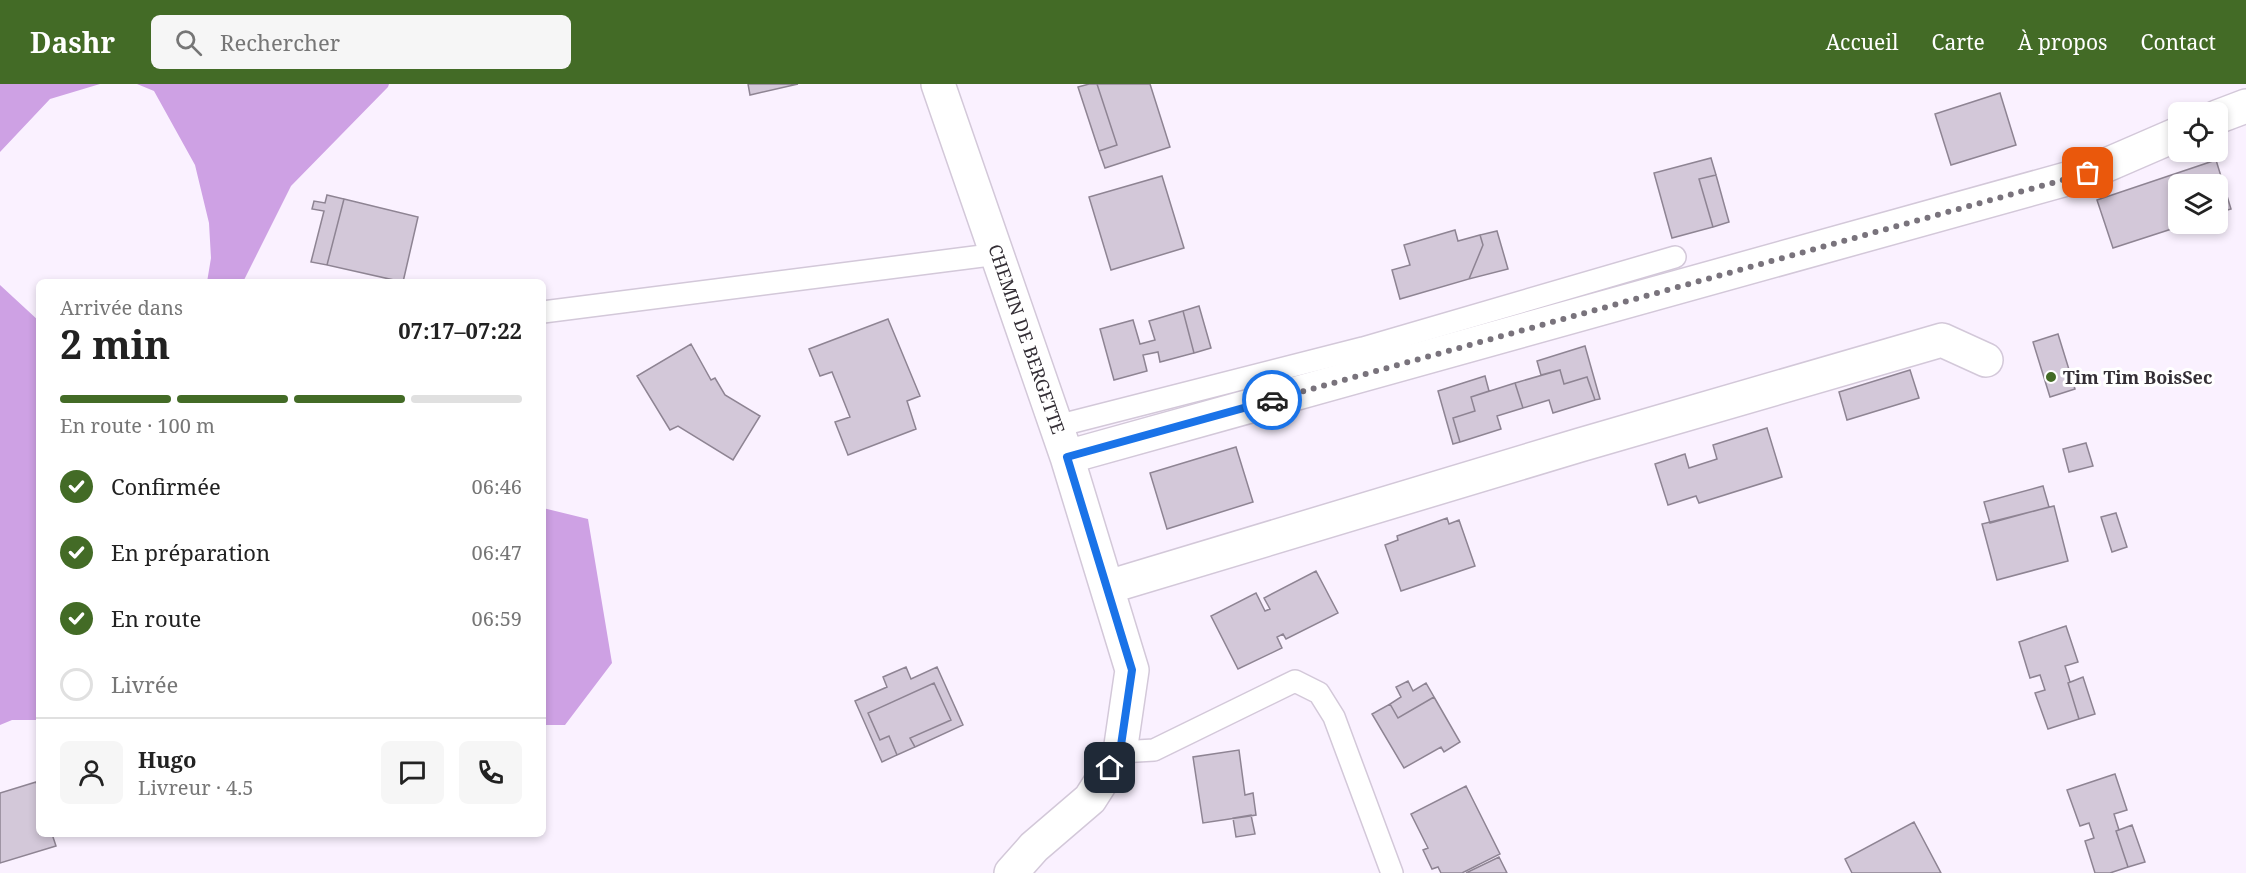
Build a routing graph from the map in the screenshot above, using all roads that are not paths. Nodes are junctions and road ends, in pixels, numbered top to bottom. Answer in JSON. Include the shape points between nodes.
{"nodes":[{"id":1,"x":938,"y":84,"type":"edge"},
{"id":2,"x":2246,"y":106,"type":"edge"},
{"id":3,"x":2228,"y":113,"type":"edge"},
{"id":4,"x":2168,"y":138,"type":"edge"},
{"id":5,"x":998,"y":254,"type":"junction"},
{"id":6,"x":1675,"y":257,"type":"dead end"},
{"id":7,"x":546,"y":312,"type":"edge"},
{"id":8,"x":1986,"y":360,"type":"dead end"},
{"id":9,"x":1057,"y":426,"type":"junction"},
{"id":10,"x":1067,"y":457,"type":"junction"},
{"id":11,"x":1108,"y":587,"type":"junction"},
{"id":12,"x":1120,"y":752,"type":"junction"},
{"id":13,"x":1011,"y":873,"type":"edge"},
{"id":14,"x":1392,"y":873,"type":"edge"}],
"edges":[{"from":1,"to":5,"type":"street","name":"CHEMIN DE BERGETTE"},
{"from":2,"to":3,"type":"street"},
{"from":4,"to":10,"type":"street","via":[[2088,173]]},
{"from":5,"to":7,"type":"lane"},
{"from":5,"to":9,"type":"street","name":"CHEMIN DE BERGETTE"},
{"from":6,"to":9,"type":"lane","via":[[1363,348]]},
{"from":8,"to":11,"type":"street","via":[[1942,340]]},
{"from":9,"to":10,"type":"street","name":"CHEMIN DE BERGETTE"},
{"from":10,"to":11,"type":"street","name":"CHEMIN DE BERGETTE"},
{"from":11,"to":12,"type":"street","name":"CHEMIN DE BERGETTE","via":[[1132,670]]},
{"from":12,"to":13,"type":"street","name":"CHEMIN DE BERGETTE","via":[[1090,799]]},
{"from":12,"to":14,"type":"lane","via":[[1154,750],[1295,681],[1319,693],[1334,717]]}]}
